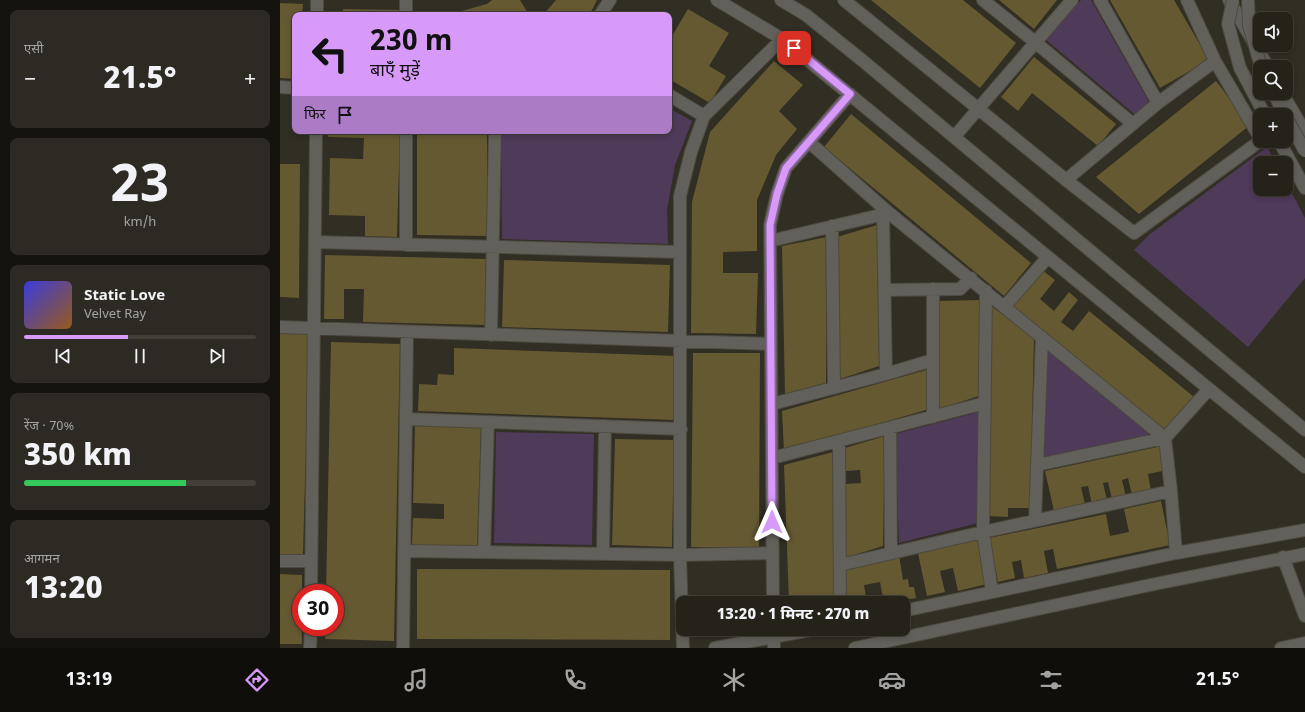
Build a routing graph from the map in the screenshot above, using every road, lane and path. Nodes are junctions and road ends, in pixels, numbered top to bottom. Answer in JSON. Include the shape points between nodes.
{"nodes":[{"id":1,"x":317,"y":0,"type":"edge"},
{"id":2,"x":406,"y":0,"type":"edge"},
{"id":3,"x":610,"y":0,"type":"edge"},
{"id":4,"x":717,"y":0,"type":"edge"},
{"id":5,"x":781,"y":0,"type":"edge"},
{"id":6,"x":844,"y":0,"type":"edge"},
{"id":7,"x":983,"y":0,"type":"edge"},
{"id":8,"x":1072,"y":0,"type":"edge"},
{"id":9,"x":1100,"y":0,"type":"edge"},
{"id":10,"x":1187,"y":0,"type":"edge"},
{"id":11,"x":1229,"y":0,"type":"edge"},
{"id":12,"x":1233,"y":0,"type":"edge"},
{"id":13,"x":1248,"y":0,"type":"edge"},
{"id":14,"x":317,"y":12,"type":"edge"},
{"id":15,"x":406,"y":12,"type":"edge"},
{"id":16,"x":602,"y":12,"type":"edge"},
{"id":17,"x":782,"y":39,"type":"junction"},
{"id":18,"x":1035,"y":42,"type":"junction"},
{"id":19,"x":1259,"y":60,"type":"edge"},
{"id":20,"x":1264,"y":60,"type":"edge"},
{"id":21,"x":1215,"y":61,"type":"junction"},
{"id":22,"x":280,"y":87,"type":"edge"},
{"id":23,"x":292,"y":88,"type":"edge"},
{"id":24,"x":850,"y":94,"type":"junction"},
{"id":25,"x":672,"y":97,"type":"edge"},
{"id":26,"x":1158,"y":103,"type":"junction"},
{"id":27,"x":978,"y":108,"type":"junction"},
{"id":28,"x":1260,"y":108,"type":"edge"},
{"id":29,"x":704,"y":116,"type":"junction"},
{"id":30,"x":1293,"y":122,"type":"edge"},
{"id":31,"x":1133,"y":124,"type":"junction"},
{"id":32,"x":1253,"y":128,"type":"edge"},
{"id":33,"x":1293,"y":128,"type":"edge"},
{"id":34,"x":1305,"y":132,"type":"edge"},
{"id":35,"x":316,"y":134,"type":"edge"},
{"id":36,"x":406,"y":134,"type":"edge"},
{"id":37,"x":495,"y":134,"type":"edge"},
{"id":38,"x":954,"y":136,"type":"junction"},
{"id":39,"x":808,"y":142,"type":"junction"},
{"id":40,"x":1253,"y":145,"type":"edge"},
{"id":41,"x":1283,"y":148,"type":"edge"},
{"id":42,"x":1305,"y":151,"type":"edge"},
{"id":43,"x":1066,"y":180,"type":"junction"},
{"id":44,"x":1305,"y":188,"type":"edge"},
{"id":45,"x":886,"y":213,"type":"junction"},
{"id":46,"x":832,"y":226,"type":"junction"},
{"id":47,"x":770,"y":240,"type":"junction"},
{"id":48,"x":315,"y":242,"type":"junction"},
{"id":49,"x":406,"y":245,"type":"junction"},
{"id":50,"x":493,"y":247,"type":"junction"},
{"id":51,"x":680,"y":252,"type":"junction"},
{"id":52,"x":1048,"y":257,"type":"junction"},
{"id":53,"x":971,"y":278,"type":"junction"},
{"id":54,"x":933,"y":289,"type":"junction"},
{"id":55,"x":885,"y":290,"type":"junction"},
{"id":56,"x":986,"y":291,"type":"junction"},
{"id":57,"x":1005,"y":306,"type":"junction"},
{"id":58,"x":280,"y":327,"type":"edge"},
{"id":59,"x":314,"y":328,"type":"junction"},
{"id":60,"x":407,"y":332,"type":"junction"},
{"id":61,"x":491,"y":335,"type":"junction"},
{"id":62,"x":1042,"y":337,"type":"junction"},
{"id":63,"x":680,"y":341,"type":"junction"},
{"id":64,"x":771,"y":344,"type":"junction"},
{"id":65,"x":933,"y":360,"type":"junction"},
{"id":66,"x":886,"y":374,"type":"junction"},
{"id":67,"x":834,"y":388,"type":"junction"},
{"id":68,"x":1209,"y":389,"type":"junction"},
{"id":69,"x":985,"y":403,"type":"junction"},
{"id":70,"x":772,"y":404,"type":"junction"},
{"id":71,"x":933,"y":417,"type":"junction"},
{"id":72,"x":406,"y":419,"type":"junction"},
{"id":73,"x":488,"y":422,"type":"junction"},
{"id":74,"x":605,"y":426,"type":"junction"},
{"id":75,"x":890,"y":428,"type":"junction"},
{"id":76,"x":681,"y":429,"type":"junction"},
{"id":77,"x":1305,"y":430,"type":"edge"},
{"id":78,"x":1165,"y":438,"type":"junction"},
{"id":79,"x":839,"y":441,"type":"junction"},
{"id":80,"x":772,"y":458,"type":"junction"},
{"id":81,"x":1037,"y":465,"type":"junction"},
{"id":82,"x":1305,"y":467,"type":"edge"},
{"id":83,"x":1171,"y":491,"type":"junction"},
{"id":84,"x":1035,"y":520,"type":"junction"},
{"id":85,"x":1305,"y":530,"type":"edge"},
{"id":86,"x":983,"y":532,"type":"junction"},
{"id":87,"x":404,"y":551,"type":"junction"},
{"id":88,"x":484,"y":552,"type":"junction"},
{"id":89,"x":772,"y":553,"type":"junction"},
{"id":90,"x":891,"y":553,"type":"junction"},
{"id":91,"x":1176,"y":553,"type":"junction"},
{"id":92,"x":603,"y":554,"type":"junction"},
{"id":93,"x":1305,"y":554,"type":"edge"},
{"id":94,"x":680,"y":555,"type":"junction"},
{"id":95,"x":1283,"y":557,"type":"junction"},
{"id":96,"x":280,"y":561,"type":"edge"},
{"id":97,"x":311,"y":561,"type":"junction"},
{"id":98,"x":840,"y":565,"type":"junction"},
{"id":99,"x":311,"y":584,"type":"edge"},
{"id":100,"x":992,"y":592,"type":"junction"},
{"id":101,"x":773,"y":596,"type":"edge"},
{"id":102,"x":840,"y":596,"type":"edge"},
{"id":103,"x":910,"y":610,"type":"edge"},
{"id":104,"x":1305,"y":616,"type":"edge"},
{"id":105,"x":311,"y":636,"type":"edge"},
{"id":106,"x":774,"y":638,"type":"edge"},
{"id":107,"x":1305,"y":643,"type":"edge"},
{"id":108,"x":887,"y":645,"type":"edge"},
{"id":109,"x":310,"y":648,"type":"edge"},
{"id":110,"x":404,"y":648,"type":"edge"},
{"id":111,"x":682,"y":648,"type":"edge"},
{"id":112,"x":715,"y":648,"type":"edge"},
{"id":113,"x":855,"y":648,"type":"edge"},
{"id":114,"x":1281,"y":648,"type":"edge"}],
"edges":[{"from":1,"to":14,"type":"street"},
{"from":2,"to":15,"type":"street"},
{"from":3,"to":16,"type":"street"},
{"from":4,"to":17,"type":"street"},
{"from":5,"to":38,"type":"street","via":[[806,15]]},
{"from":6,"to":27,"type":"street"},
{"from":7,"to":18,"type":"street"},
{"from":8,"to":18,"type":"street"},
{"from":9,"to":26,"type":"street"},
{"from":10,"to":21,"type":"street"},
{"from":11,"to":20,"type":"street"},
{"from":12,"to":28,"type":"street","bridge":true,"via":[[1228,24],[1240,68]]},
{"from":13,"to":19,"type":"street","bridge":true,"via":[[1249,25]]},
{"from":17,"to":24,"type":"street"},
{"from":17,"to":29,"type":"street"},
{"from":18,"to":27,"type":"street"},
{"from":18,"to":31,"type":"street"},
{"from":21,"to":26,"type":"street"},
{"from":21,"to":32,"type":"street"},
{"from":22,"to":23,"type":"street"},
{"from":24,"to":39,"type":"street"},
{"from":24,"to":52,"type":"street"},
{"from":25,"to":29,"type":"street"},
{"from":26,"to":31,"type":"street"},
{"from":27,"to":38,"type":"street"},
{"from":27,"to":43,"type":"street"},
{"from":29,"to":51,"type":"street","via":[[691,152],[680,196]]},
{"from":30,"to":34,"type":"street"},
{"from":31,"to":43,"type":"street"},
{"from":33,"to":42,"type":"street","bridge":true},
{"from":35,"to":48,"type":"street"},
{"from":36,"to":49,"type":"street"},
{"from":37,"to":50,"type":"street"},
{"from":38,"to":77,"type":"street"},
{"from":39,"to":45,"type":"street"},
{"from":39,"to":47,"type":"street","via":[[786,168],[770,225]]},
{"from":40,"to":43,"type":"street","via":[[1134,233]]},
{"from":41,"to":44,"type":"street"},
{"from":45,"to":46,"type":"street"},
{"from":45,"to":53,"type":"street"},
{"from":45,"to":55,"type":"street"},
{"from":46,"to":47,"type":"street"},
{"from":46,"to":67,"type":"street"},
{"from":47,"to":64,"type":"street"},
{"from":48,"to":49,"type":"street"},
{"from":48,"to":59,"type":"street"},
{"from":49,"to":50,"type":"street"},
{"from":50,"to":51,"type":"street"},
{"from":50,"to":61,"type":"street"},
{"from":51,"to":63,"type":"street"},
{"from":52,"to":57,"type":"street"},
{"from":52,"to":68,"type":"street"},
{"from":53,"to":54,"type":"street","via":[[960,289]]},
{"from":53,"to":56,"type":"street"},
{"from":54,"to":55,"type":"street"},
{"from":54,"to":65,"type":"street"},
{"from":55,"to":66,"type":"street"},
{"from":56,"to":57,"type":"street"},
{"from":56,"to":69,"type":"street"},
{"from":57,"to":62,"type":"street"},
{"from":58,"to":59,"type":"street"},
{"from":59,"to":60,"type":"street"},
{"from":59,"to":97,"type":"street"},
{"from":60,"to":61,"type":"street"},
{"from":60,"to":72,"type":"street"},
{"from":61,"to":63,"type":"street"},
{"from":62,"to":78,"type":"street"},
{"from":62,"to":81,"type":"street"},
{"from":63,"to":64,"type":"street"},
{"from":63,"to":76,"type":"street"},
{"from":64,"to":70,"type":"street"},
{"from":65,"to":66,"type":"street"},
{"from":65,"to":71,"type":"street"},
{"from":66,"to":67,"type":"street"},
{"from":67,"to":70,"type":"street"},
{"from":68,"to":78,"type":"street"},
{"from":68,"to":82,"type":"street"},
{"from":69,"to":71,"type":"street"},
{"from":69,"to":86,"type":"street"},
{"from":70,"to":80,"type":"street"},
{"from":71,"to":75,"type":"street"},
{"from":72,"to":73,"type":"street"},
{"from":72,"to":87,"type":"street"},
{"from":73,"to":74,"type":"street"},
{"from":73,"to":88,"type":"street"},
{"from":74,"to":76,"type":"street"},
{"from":74,"to":92,"type":"street"},
{"from":75,"to":79,"type":"street"},
{"from":75,"to":90,"type":"street"},
{"from":76,"to":94,"type":"street"},
{"from":78,"to":81,"type":"street"},
{"from":78,"to":83,"type":"street"},
{"from":79,"to":80,"type":"street"},
{"from":79,"to":98,"type":"street"},
{"from":80,"to":89,"type":"street"},
{"from":81,"to":84,"type":"street"},
{"from":83,"to":84,"type":"street"},
{"from":83,"to":91,"type":"street"},
{"from":84,"to":86,"type":"street"},
{"from":85,"to":91,"type":"street"},
{"from":86,"to":90,"type":"street"},
{"from":86,"to":100,"type":"street"},
{"from":87,"to":88,"type":"street"},
{"from":87,"to":110,"type":"street"},
{"from":88,"to":92,"type":"street"},
{"from":89,"to":94,"type":"street"},
{"from":89,"to":101,"type":"street"},
{"from":90,"to":98,"type":"street"},
{"from":91,"to":100,"type":"street"},
{"from":92,"to":94,"type":"street"},
{"from":93,"to":95,"type":"street"},
{"from":94,"to":111,"type":"street"},
{"from":95,"to":104,"type":"street"},
{"from":95,"to":108,"type":"street"},
{"from":96,"to":97,"type":"street"},
{"from":97,"to":99,"type":"street"},
{"from":98,"to":102,"type":"street"},
{"from":100,"to":103,"type":"street"},
{"from":105,"to":109,"type":"street"},
{"from":106,"to":112,"type":"street"},
{"from":107,"to":114,"type":"street"},
{"from":108,"to":113,"type":"street"}]}
